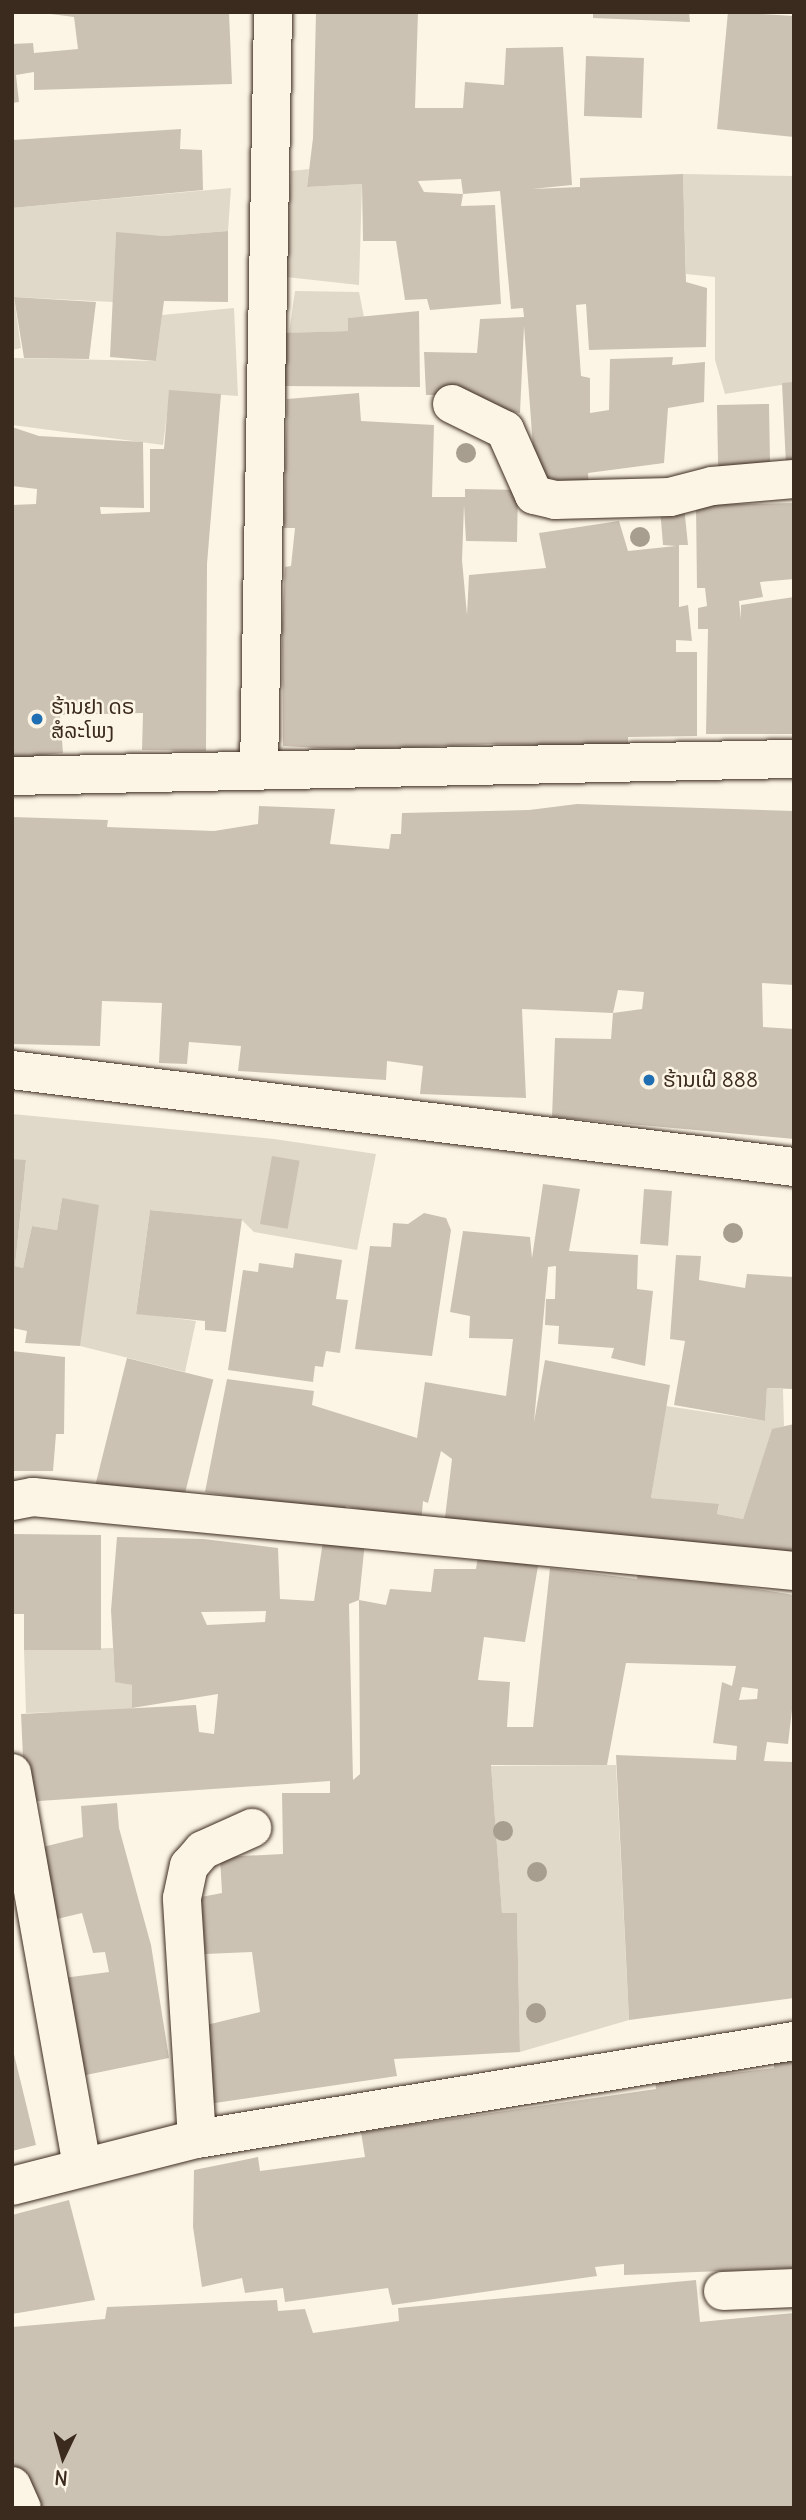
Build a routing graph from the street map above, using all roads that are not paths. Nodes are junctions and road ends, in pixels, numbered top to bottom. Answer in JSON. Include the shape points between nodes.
{"nodes":[{"id":1,"x":273,"y":12,"type":"edge"},
{"id":2,"x":452,"y":404,"type":"dead end"},
{"id":3,"x":794,"y":479,"type":"edge"},
{"id":4,"x":794,"y":759,"type":"edge"},
{"id":5,"x":259,"y":770,"type":"junction"},
{"id":6,"x":12,"y":776,"type":"edge"},
{"id":7,"x":12,"y":1070,"type":"edge"},
{"id":8,"x":794,"y":1167,"type":"edge"},
{"id":9,"x":12,"y":1501,"type":"edge"},
{"id":10,"x":794,"y":1571,"type":"edge"},
{"id":11,"x":13,"y":1792,"type":"edge"},
{"id":12,"x":252,"y":1828,"type":"dead end"},
{"id":13,"x":794,"y":2041,"type":"edge"},
{"id":14,"x":197,"y":2139,"type":"junction"},
{"id":15,"x":82,"y":2167,"type":"junction"},
{"id":16,"x":12,"y":2186,"type":"edge"},
{"id":17,"x":794,"y":2288,"type":"edge"},
{"id":18,"x":723,"y":2291,"type":"dead end"},
{"id":19,"x":12,"y":2486,"type":"edge"},
{"id":20,"x":22,"y":2508,"type":"edge"}],
"edges":[{"from":1,"to":5,"type":"street"},
{"from":2,"to":3,"type":"street","via":[[505,430],[534,495],[555,500],[670,497],[712,486]]},
{"from":4,"to":5,"type":"street"},
{"from":5,"to":6,"type":"street"},
{"from":7,"to":8,"type":"street"},
{"from":9,"to":10,"type":"street","via":[[33,1497]]},
{"from":11,"to":15,"type":"street"},
{"from":12,"to":14,"type":"street","via":[[203,1850],[189,1866],[182,1898]]},
{"from":13,"to":14,"type":"street"},
{"from":14,"to":15,"type":"street"},
{"from":15,"to":16,"type":"street"},
{"from":17,"to":18,"type":"street"},
{"from":19,"to":20,"type":"street"}]}
